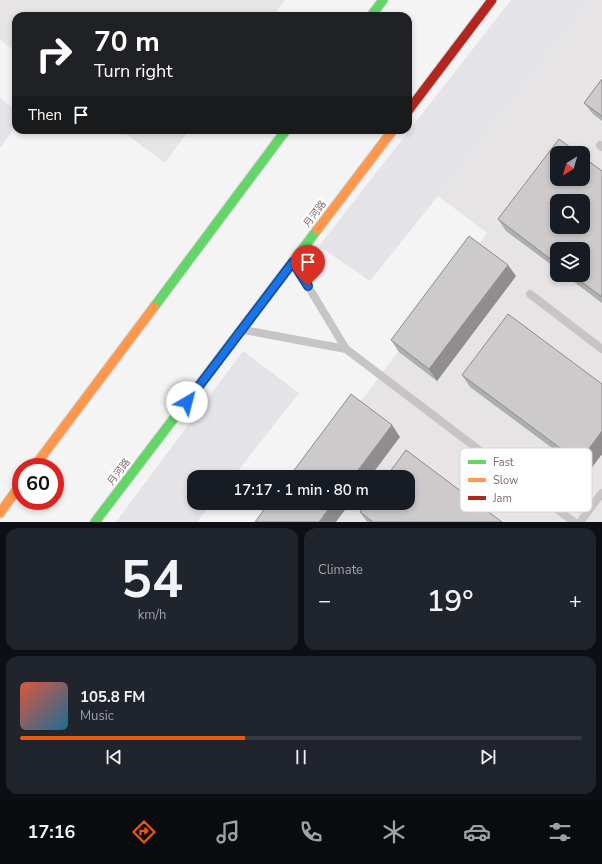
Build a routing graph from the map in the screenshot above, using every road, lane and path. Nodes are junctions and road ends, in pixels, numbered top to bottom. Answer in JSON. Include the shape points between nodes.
{"nodes":[{"id":1,"x":383,"y":0,"type":"edge"},
{"id":2,"x":492,"y":0,"type":"edge"},
{"id":3,"x":374,"y":12,"type":"edge"},
{"id":4,"x":412,"y":106,"type":"edge"},
{"id":5,"x":283,"y":134,"type":"edge"},
{"id":6,"x":390,"y":134,"type":"edge"},
{"id":7,"x":293,"y":262,"type":"junction"},
{"id":8,"x":530,"y":294,"type":"dead end"},
{"id":9,"x":242,"y":329,"type":"junction"},
{"id":10,"x":346,"y":349,"type":"junction"},
{"id":11,"x":602,"y":349,"type":"edge"},
{"id":12,"x":476,"y":448,"type":"edge"},
{"id":13,"x":41,"y":458,"type":"edge"},
{"id":14,"x":602,"y":493,"type":"edge"},
{"id":15,"x":12,"y":496,"type":"edge"},
{"id":16,"x":592,"y":506,"type":"edge"},
{"id":17,"x":561,"y":512,"type":"edge"},
{"id":18,"x":588,"y":512,"type":"edge"},
{"id":19,"x":0,"y":513,"type":"edge"},
{"id":20,"x":95,"y":522,"type":"edge"},
{"id":21,"x":574,"y":522,"type":"edge"},
{"id":22,"x":580,"y":522,"type":"edge"}],
"edges":[{"from":1,"to":3,"type":"main road"},
{"from":2,"to":4,"type":"main road"},
{"from":5,"to":13,"type":"main road"},
{"from":6,"to":7,"type":"main road","name":"月河路"},
{"from":7,"to":9,"type":"main road","name":"月河路"},
{"from":7,"to":10,"type":"lane"},
{"from":8,"to":11,"type":"lane"},
{"from":9,"to":10,"type":"lane"},
{"from":9,"to":20,"type":"main road","name":"月河路"},
{"from":10,"to":12,"type":"lane"},
{"from":14,"to":16,"type":"lane"},
{"from":15,"to":19,"type":"main road"},
{"from":17,"to":21,"type":"lane"},
{"from":18,"to":22,"type":"lane"}]}
